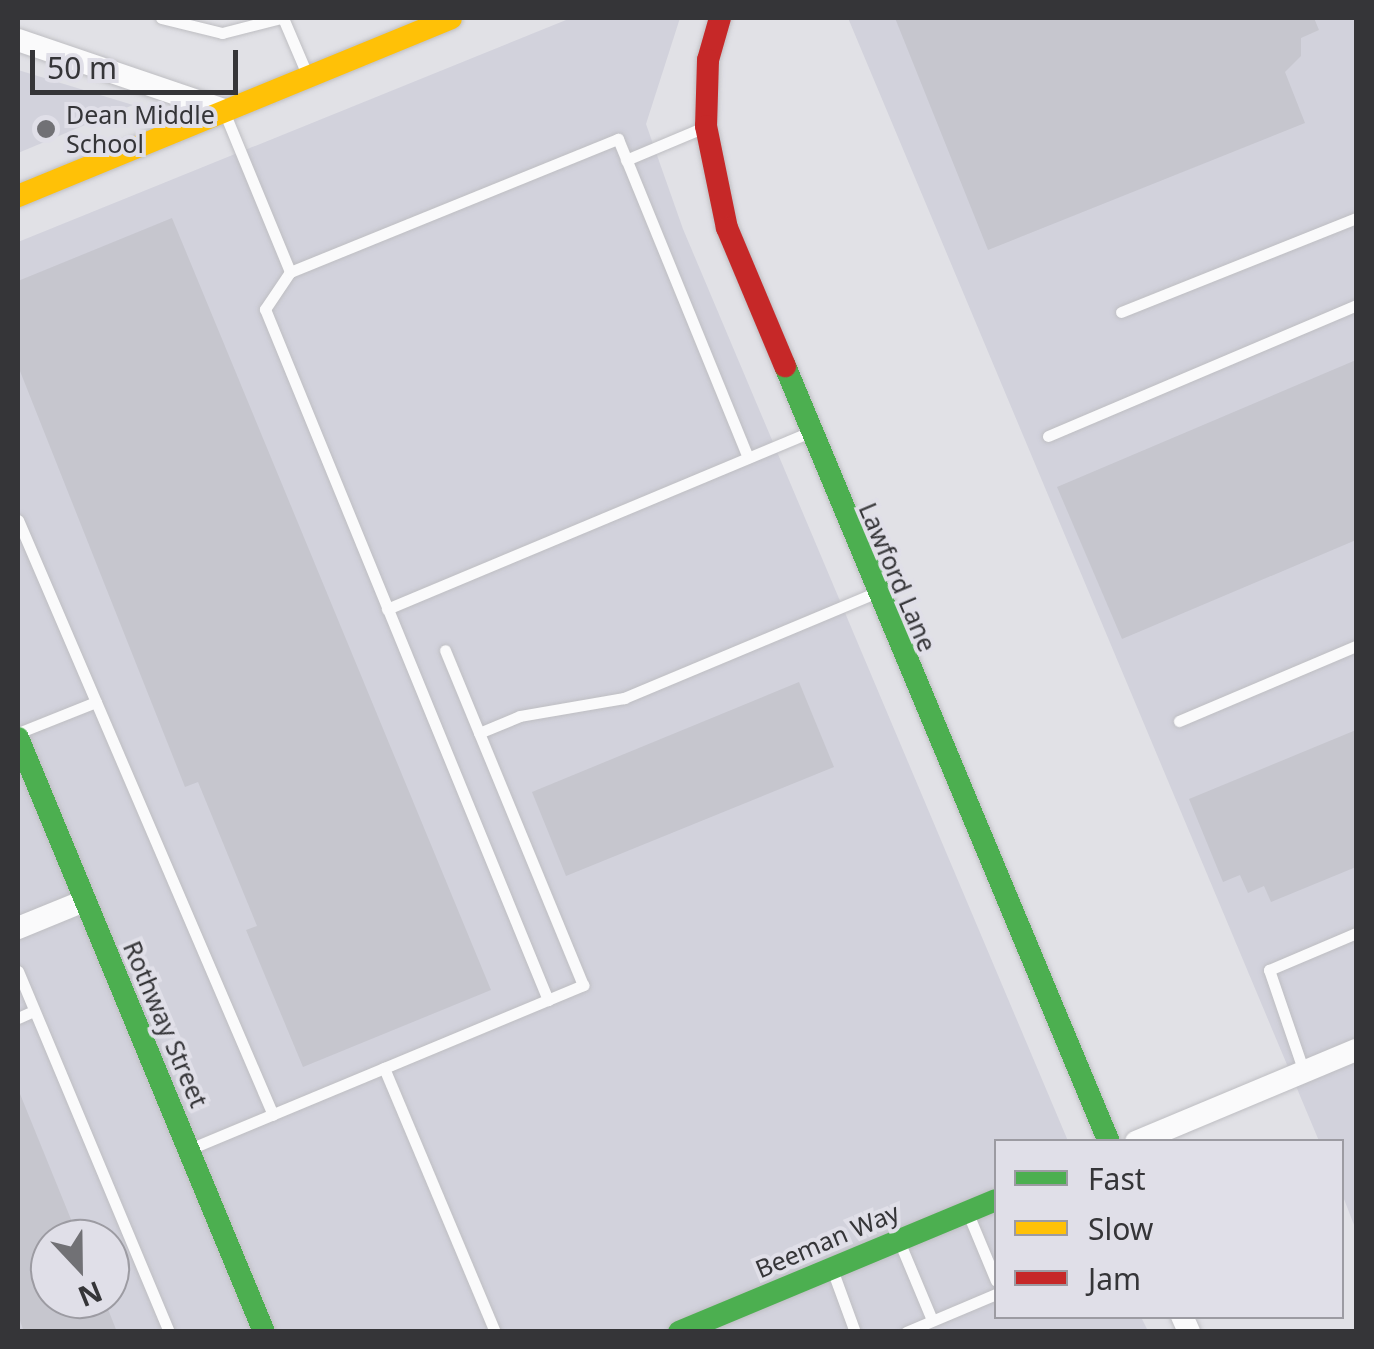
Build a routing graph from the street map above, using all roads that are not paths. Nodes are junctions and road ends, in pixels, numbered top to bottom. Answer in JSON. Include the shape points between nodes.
{"nodes":[{"id":1,"x":161,"y":18,"type":"edge"},
{"id":2,"x":282,"y":18,"type":"edge"},
{"id":3,"x":452,"y":18,"type":"edge"},
{"id":4,"x":720,"y":18,"type":"edge"},
{"id":5,"x":18,"y":40,"type":"edge"},
{"id":6,"x":308,"y":76,"type":"junction"},
{"id":7,"x":224,"y":110,"type":"junction"},
{"id":8,"x":706,"y":126,"type":"junction"},
{"id":9,"x":626,"y":160,"type":"junction"},
{"id":10,"x":18,"y":196,"type":"edge"},
{"id":11,"x":1356,"y":218,"type":"edge"},
{"id":12,"x":290,"y":272,"type":"junction"},
{"id":13,"x":1356,"y":306,"type":"edge"},
{"id":14,"x":1120,"y":312,"type":"dead end"},
{"id":15,"x":808,"y":434,"type":"junction"},
{"id":16,"x":1048,"y":436,"type":"dead end"},
{"id":17,"x":748,"y":458,"type":"junction"},
{"id":18,"x":18,"y":520,"type":"edge"},
{"id":19,"x":875,"y":594,"type":"junction"},
{"id":20,"x":387,"y":609,"type":"junction"},
{"id":21,"x":1356,"y":646,"type":"edge"},
{"id":22,"x":445,"y":650,"type":"dead end"},
{"id":23,"x":96,"y":702,"type":"junction"},
{"id":24,"x":1179,"y":721,"type":"dead end"},
{"id":25,"x":480,"y":733,"type":"junction"},
{"id":26,"x":18,"y":736,"type":"edge"},
{"id":27,"x":84,"y":900,"type":"junction"},
{"id":28,"x":18,"y":928,"type":"edge"},
{"id":29,"x":1356,"y":934,"type":"edge"},
{"id":30,"x":18,"y":971,"type":"edge"},
{"id":31,"x":548,"y":1000,"type":"junction"},
{"id":32,"x":34,"y":1011,"type":"junction"},
{"id":33,"x":18,"y":1018,"type":"edge"},
{"id":34,"x":1356,"y":1050,"type":"edge"},
{"id":35,"x":384,"y":1068,"type":"junction"},
{"id":36,"x":1304,"y":1072,"type":"junction"},
{"id":37,"x":273,"y":1115,"type":"junction"},
{"id":38,"x":1108,"y":1139,"type":"edge"},
{"id":39,"x":1143,"y":1139,"type":"edge"},
{"id":40,"x":188,"y":1150,"type":"junction"},
{"id":41,"x":994,"y":1201,"type":"edge"},
{"id":42,"x":968,"y":1212,"type":"junction"},
{"id":43,"x":899,"y":1240,"type":"junction"},
{"id":44,"x":831,"y":1268,"type":"junction"},
{"id":45,"x":994,"y":1276,"type":"edge"},
{"id":46,"x":994,"y":1295,"type":"edge"},
{"id":47,"x":932,"y":1320,"type":"junction"},
{"id":48,"x":169,"y":1332,"type":"edge"},
{"id":49,"x":264,"y":1332,"type":"edge"},
{"id":50,"x":495,"y":1332,"type":"edge"},
{"id":51,"x":679,"y":1332,"type":"edge"},
{"id":52,"x":854,"y":1332,"type":"edge"},
{"id":53,"x":906,"y":1332,"type":"edge"}],
"edges":[{"from":1,"to":2,"type":"lane","via":[[222,33]]},
{"from":2,"to":6,"type":"lane"},
{"from":3,"to":6,"type":"street"},
{"from":4,"to":8,"type":"street","name":"Lawford Lane","via":[[708,60]]},
{"from":5,"to":7,"type":"street"},
{"from":6,"to":7,"type":"street"},
{"from":7,"to":10,"type":"street"},
{"from":7,"to":12,"type":"lane"},
{"from":8,"to":9,"type":"lane"},
{"from":8,"to":15,"type":"street","name":"Lawford Lane","via":[[727,228]]},
{"from":9,"to":12,"type":"lane","via":[[618,139]]},
{"from":9,"to":17,"type":"lane"},
{"from":11,"to":14,"type":"lane"},
{"from":12,"to":20,"type":"lane","via":[[265,309]]},
{"from":13,"to":16,"type":"lane"},
{"from":15,"to":17,"type":"lane"},
{"from":15,"to":19,"type":"street","name":"Lawford Lane"},
{"from":17,"to":20,"type":"lane"},
{"from":18,"to":23,"type":"lane"},
{"from":19,"to":25,"type":"lane","via":[[624,698],[520,716]]},
{"from":19,"to":38,"type":"street","name":"Lawford Lane"},
{"from":20,"to":31,"type":"lane"},
{"from":21,"to":24,"type":"lane"},
{"from":22,"to":25,"type":"lane"},
{"from":23,"to":26,"type":"lane"},
{"from":23,"to":37,"type":"lane"},
{"from":25,"to":31,"type":"lane","via":[[583,985]]},
{"from":26,"to":27,"type":"street","name":"Rothway Street"},
{"from":27,"to":28,"type":"street"},
{"from":27,"to":40,"type":"street","name":"Rothway Street"},
{"from":29,"to":36,"type":"lane","via":[[1268,970]]},
{"from":30,"to":32,"type":"lane"},
{"from":31,"to":35,"type":"lane"},
{"from":32,"to":33,"type":"lane"},
{"from":32,"to":48,"type":"lane"},
{"from":34,"to":36,"type":"street"},
{"from":35,"to":37,"type":"lane"},
{"from":35,"to":50,"type":"lane"},
{"from":36,"to":39,"type":"street"},
{"from":37,"to":40,"type":"lane"},
{"from":40,"to":49,"type":"street","name":"Rothway Street"},
{"from":41,"to":42,"type":"street","name":"Beeman Way"},
{"from":42,"to":43,"type":"street","name":"Beeman Way"},
{"from":42,"to":45,"type":"lane"},
{"from":43,"to":44,"type":"street","name":"Beeman Way"},
{"from":43,"to":47,"type":"lane"},
{"from":44,"to":51,"type":"street","name":"Beeman Way","via":[[734,1315]]},
{"from":44,"to":52,"type":"lane"},
{"from":46,"to":47,"type":"lane"},
{"from":47,"to":53,"type":"lane"}]}
